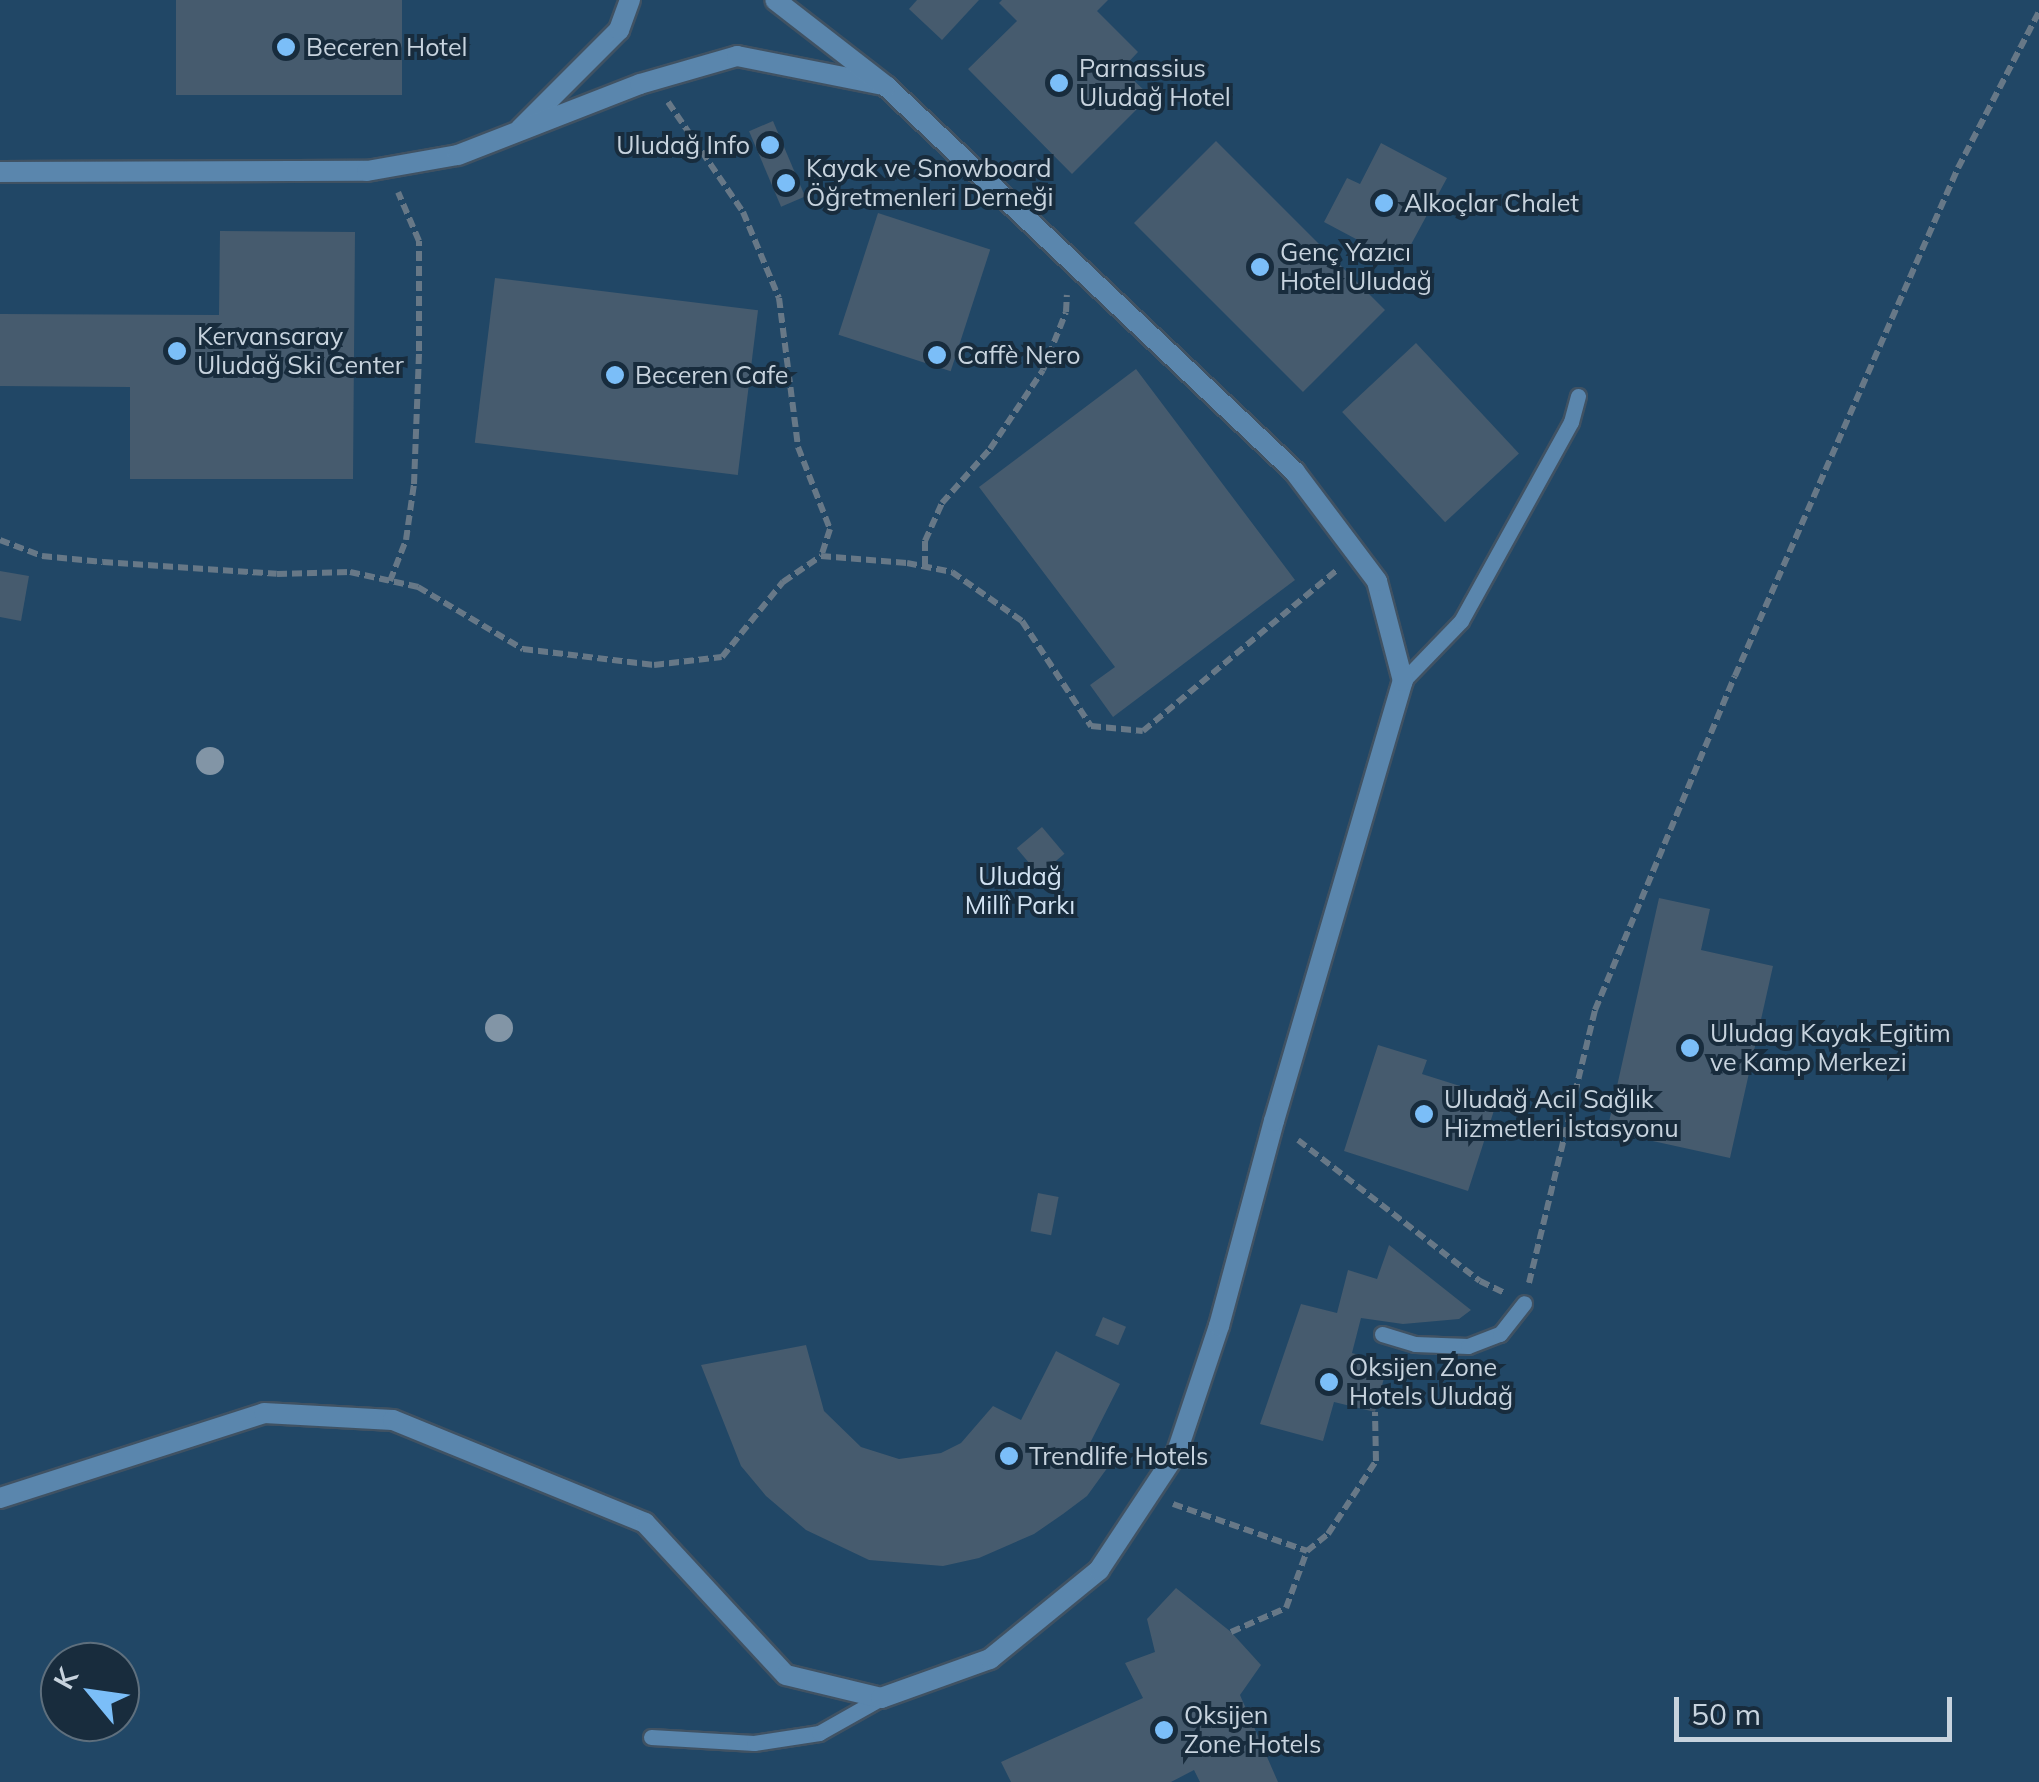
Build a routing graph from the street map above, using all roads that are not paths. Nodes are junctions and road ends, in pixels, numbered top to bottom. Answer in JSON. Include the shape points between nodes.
{"nodes":[{"id":1,"x":630,"y":0,"type":"edge"},
{"id":2,"x":775,"y":0,"type":"edge"},
{"id":3,"x":886,"y":86,"type":"junction"},
{"id":4,"x":512,"y":137,"type":"junction"},
{"id":5,"x":0,"y":172,"type":"edge"},
{"id":6,"x":1578,"y":396,"type":"dead end"},
{"id":7,"x":1403,"y":681,"type":"junction"},
{"id":8,"x":1524,"y":1303,"type":"road end"},
{"id":9,"x":1382,"y":1334,"type":"dead end"},
{"id":10,"x":0,"y":1498,"type":"edge"},
{"id":11,"x":881,"y":1698,"type":"junction"},
{"id":12,"x":650,"y":1737,"type":"dead end"}],
"edges":[{"from":1,"to":4,"type":"street","via":[[618,30]]},
{"from":2,"to":3,"type":"street"},
{"from":3,"to":4,"type":"street","via":[[737,56],[653,80]]},
{"from":3,"to":7,"type":"street","via":[[1295,472],[1377,581]]},
{"from":4,"to":5,"type":"street","via":[[388,167]]},
{"from":6,"to":7,"type":"lane","via":[[1462,621]]},
{"from":7,"to":11,"type":"street","via":[[1177,1452],[1099,1570],[990,1659]]},
{"from":8,"to":9,"type":"lane","via":[[1500,1334],[1468,1346],[1415,1344]]},
{"from":10,"to":11,"type":"street","via":[[264,1413],[394,1420],[645,1522],[786,1675]]},
{"from":11,"to":12,"type":"lane","via":[[819,1733],[754,1743]]}]}
